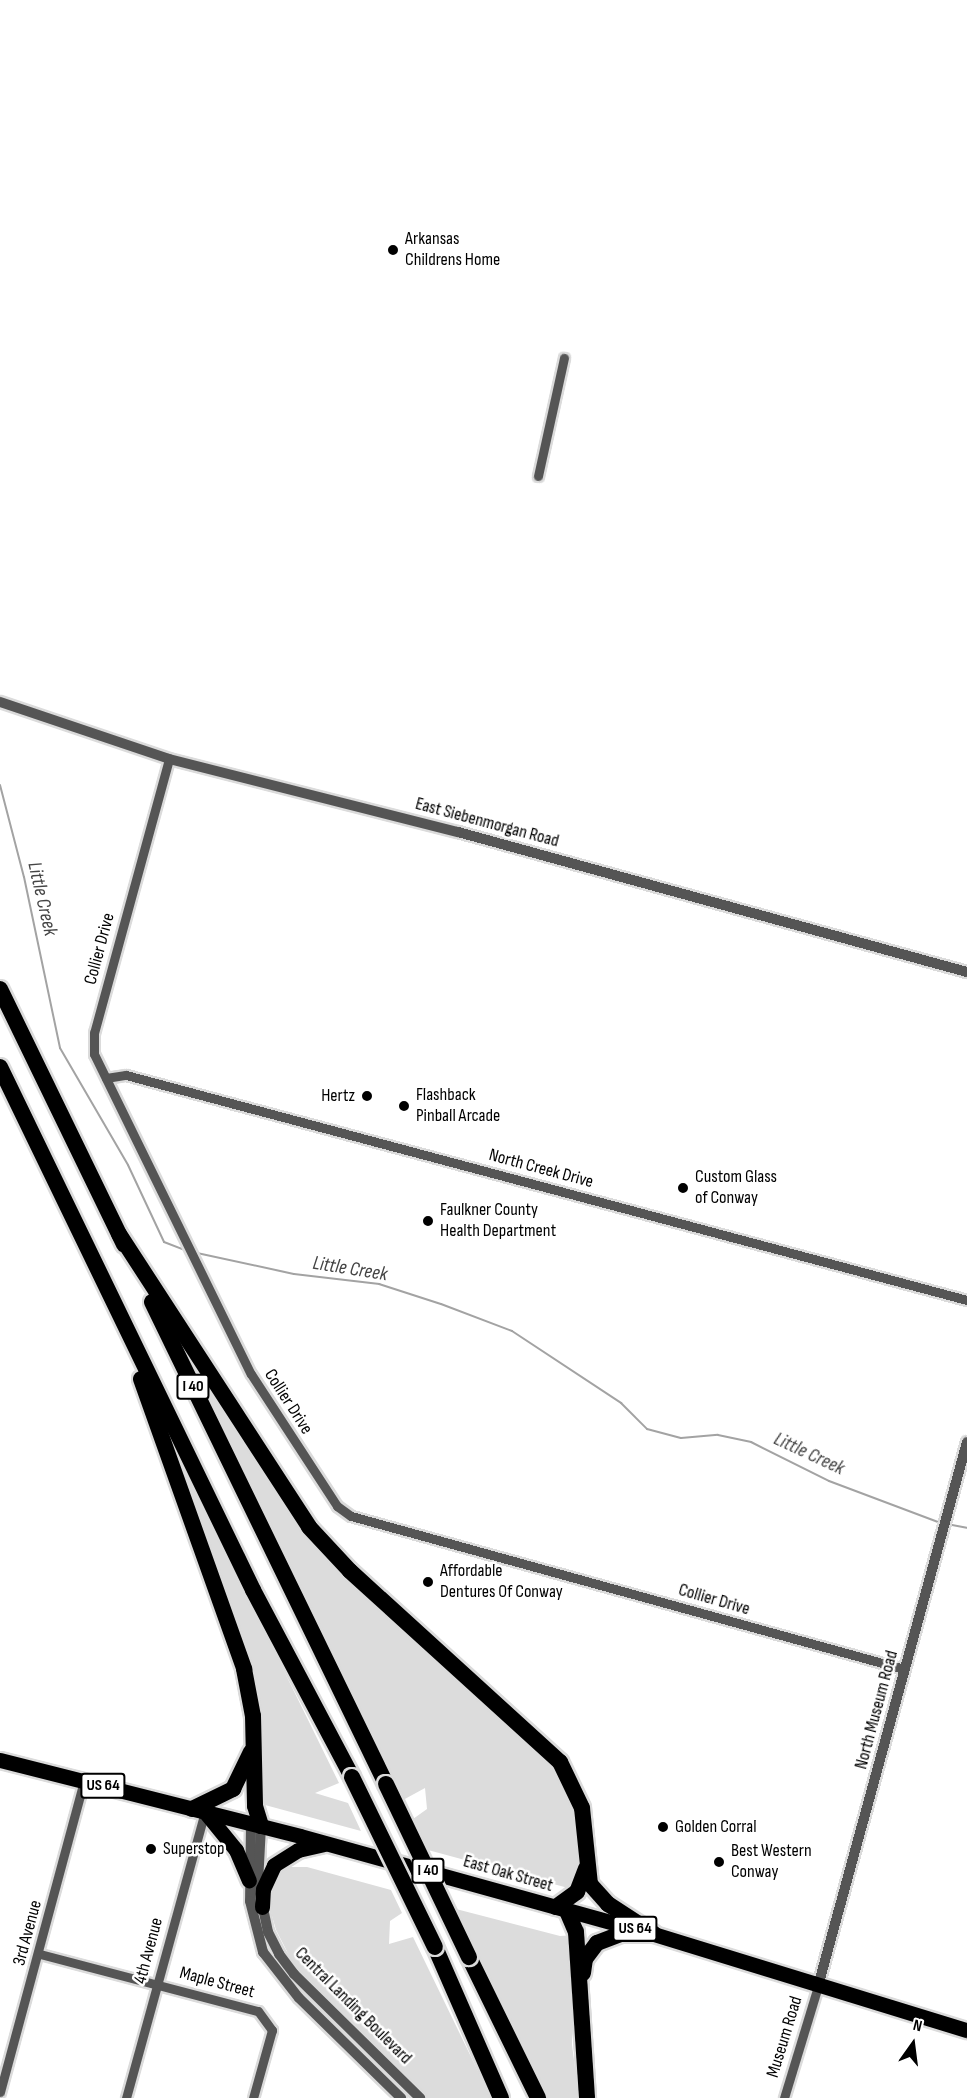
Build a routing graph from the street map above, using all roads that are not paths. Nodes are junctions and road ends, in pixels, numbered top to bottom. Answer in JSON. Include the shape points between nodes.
{"nodes":[{"id":1,"x":564,"y":358,"type":"dead end"},
{"id":2,"x":538,"y":476,"type":"dead end"},
{"id":3,"x":0,"y":702,"type":"edge"},
{"id":4,"x":169,"y":759,"type":"junction"},
{"id":5,"x":967,"y":972,"type":"edge"},
{"id":6,"x":0,"y":990,"type":"edge"},
{"id":7,"x":0,"y":1066,"type":"edge"},
{"id":8,"x":106,"y":1078,"type":"junction"},
{"id":9,"x":119,"y":1234,"type":"junction"},
{"id":10,"x":110,"y":1294,"type":"junction"},
{"id":11,"x":967,"y":1300,"type":"edge"},
{"id":12,"x":967,"y":1442,"type":"edge"},
{"id":13,"x":904,"y":1669,"type":"junction"},
{"id":14,"x":254,"y":1746,"type":"junction"},
{"id":15,"x":0,"y":1760,"type":"edge"},
{"id":16,"x":84,"y":1781,"type":"junction"},
{"id":17,"x":199,"y":1810,"type":"junction"},
{"id":18,"x":256,"y":1825,"type":"junction"},
{"id":19,"x":326,"y":1843,"type":"junction"},
{"id":20,"x":586,"y":1869,"type":"junction"},
{"id":21,"x":249,"y":1880,"type":"junction"},
{"id":22,"x":262,"y":1907,"type":"junction"},
{"id":23,"x":562,"y":1909,"type":"junction"},
{"id":24,"x":654,"y":1934,"type":"junction"},
{"id":25,"x":40,"y":1954,"type":"junction"},
{"id":26,"x":157,"y":1984,"type":"junction"},
{"id":27,"x":818,"y":1986,"type":"junction"},
{"id":28,"x":580,"y":2013,"type":"junction"},
{"id":29,"x":967,"y":2030,"type":"edge"},
{"id":30,"x":0,"y":2092,"type":"edge"},
{"id":31,"x":126,"y":2098,"type":"edge"},
{"id":32,"x":253,"y":2098,"type":"edge"},
{"id":33,"x":401,"y":2098,"type":"edge"},
{"id":34,"x":420,"y":2098,"type":"edge"},
{"id":35,"x":501,"y":2098,"type":"edge"},
{"id":36,"x":538,"y":2098,"type":"edge"},
{"id":37,"x":587,"y":2098,"type":"edge"},
{"id":38,"x":784,"y":2098,"type":"edge"}],
"edges":[{"from":1,"to":2,"type":"street"},
{"from":3,"to":4,"type":"street","name":"East Siebenmorgan Road"},
{"from":4,"to":5,"type":"street","name":"East Siebenmorgan Road","via":[[458,832]]},
{"from":4,"to":8,"type":"street","name":"Collier Drive","via":[[94,1033],[94,1054]]},
{"from":6,"to":9,"type":"highway","number":"I 40"},
{"from":7,"to":10,"type":"highway","number":"I 40"},
{"from":8,"to":11,"type":"street","name":"North Creek Drive","via":[[126,1075]]},
{"from":8,"to":13,"type":"street","name":"Collier Drive","via":[[251,1374],[342,1512]]},
{"from":9,"to":20,"type":"highway","via":[[309,1527],[350,1571],[561,1762],[582,1808]]},
{"from":9,"to":36,"type":"highway","number":"I 40","bridge":true},
{"from":10,"to":14,"type":"highway","via":[[239,1652],[251,1698]]},
{"from":10,"to":35,"type":"highway","number":"I 40","bridge":true,"via":[[253,1590],[435,1947]]},
{"from":12,"to":13,"type":"street","name":"North Museum Road"},
{"from":13,"to":27,"type":"street","name":"North Museum Road"},
{"from":14,"to":17,"type":"highway","via":[[233,1789]]},
{"from":14,"to":18,"type":"highway"},
{"from":15,"to":16,"type":"highway","name":"East Oak Street","number":"US 64"},
{"from":16,"to":17,"type":"highway","name":"East Oak Street","number":"US 64"},
{"from":16,"to":25,"type":"street","name":"3rd Avenue"},
{"from":17,"to":18,"type":"highway","name":"East Oak Street","number":"US 64"},
{"from":17,"to":21,"type":"highway","via":[[236,1850]]},
{"from":17,"to":26,"type":"street","name":"4th Avenue"},
{"from":18,"to":19,"type":"highway","name":"East Oak Street","number":"US 64"},
{"from":18,"to":21,"type":"street","name":"Central Landing Boulevard"},
{"from":18,"to":22,"type":"street","name":"Central Landing Boulevard"},
{"from":19,"to":22,"type":"highway","via":[[298,1850],[273,1865],[263,1889]]},
{"from":19,"to":23,"type":"highway","name":"East Oak Street","number":"US 64"},
{"from":20,"to":23,"type":"highway","via":[[577,1892]]},
{"from":20,"to":24,"type":"highway","via":[[591,1884],[608,1904]]},
{"from":21,"to":33,"type":"street","name":"Central Landing Boulevard","via":[[255,1933],[275,1971]]},
{"from":22,"to":34,"type":"street","name":"Central Landing Boulevard","via":[[273,1943],[289,1968]]},
{"from":23,"to":24,"type":"highway","name":"East Oak Street","number":"US 64"},
{"from":23,"to":28,"type":"highway","via":[[576,1932]]},
{"from":24,"to":27,"type":"highway","name":"East Oak Street","number":"US 64"},
{"from":24,"to":28,"type":"highway","via":[[621,1934],[593,1946],[584,1965]]},
{"from":25,"to":26,"type":"street","name":"Maple Street"},
{"from":25,"to":30,"type":"street","name":"3rd Avenue"},
{"from":26,"to":31,"type":"street","name":"4th Avenue"},
{"from":26,"to":32,"type":"street","name":"Maple Street","via":[[258,2011],[272,2030]]},
{"from":27,"to":29,"type":"highway","name":"East Oak Street","number":"US 64"},
{"from":27,"to":38,"type":"street","name":"Museum Road"},
{"from":28,"to":37,"type":"highway"}]}
